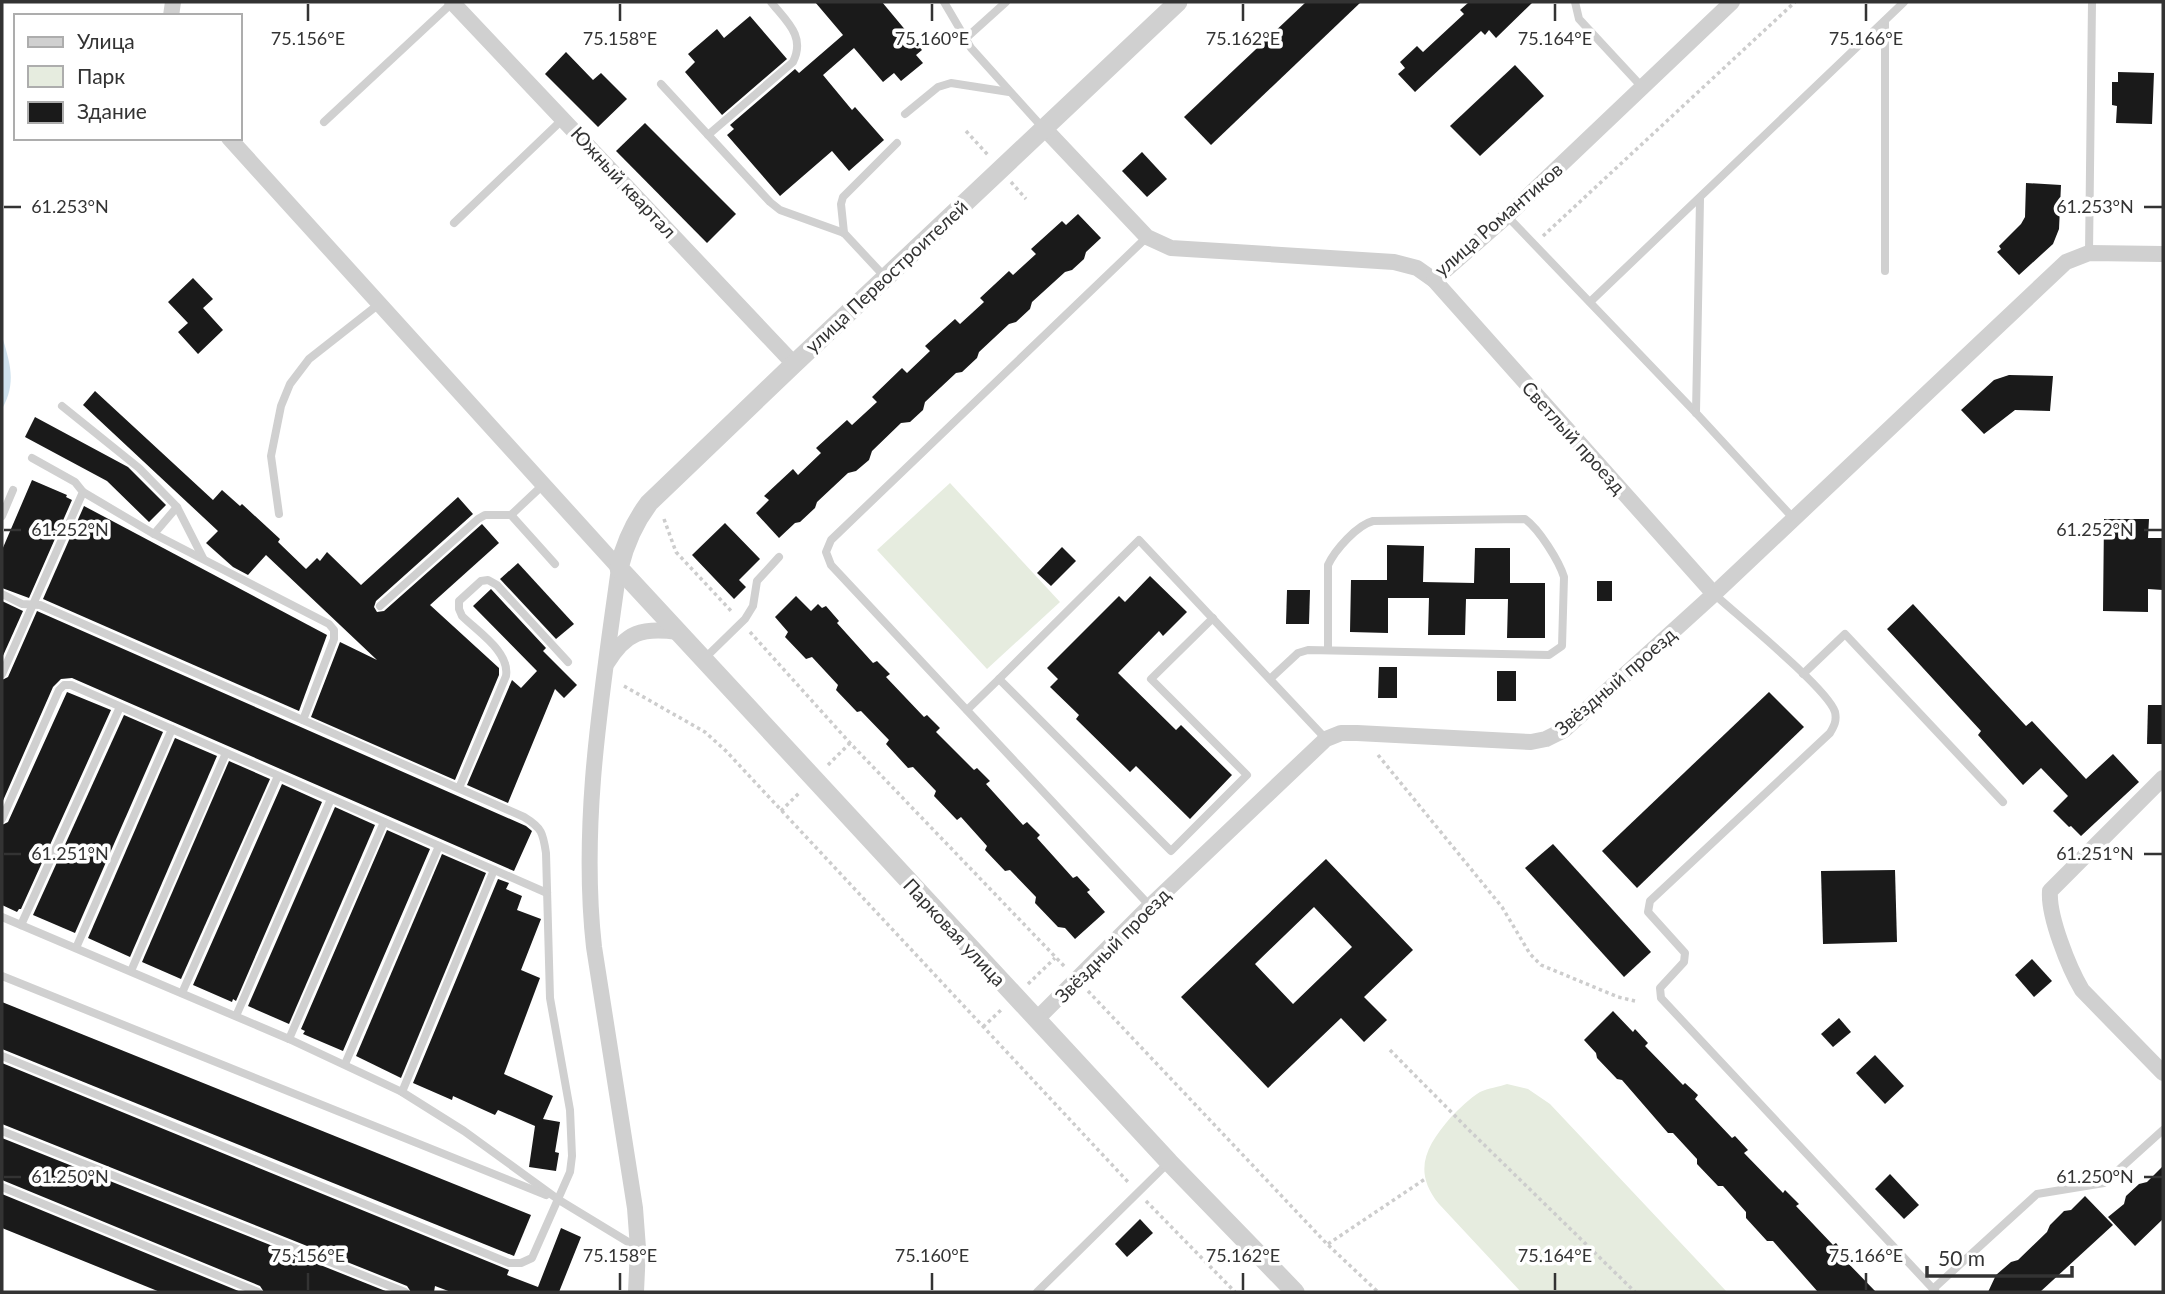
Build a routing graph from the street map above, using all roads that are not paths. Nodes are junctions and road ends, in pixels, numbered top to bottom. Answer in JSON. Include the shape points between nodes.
{"nodes":[{"id":1,"x":452,"y":2,"type":"edge"},
{"id":2,"x":771,"y":2,"type":"edge"},
{"id":3,"x":944,"y":2,"type":"edge"},
{"id":4,"x":1006,"y":2,"type":"edge"},
{"id":5,"x":1178,"y":2,"type":"edge"},
{"id":6,"x":1575,"y":2,"type":"edge"},
{"id":7,"x":1732,"y":2,"type":"edge"},
{"id":8,"x":1904,"y":2,"type":"edge"},
{"id":9,"x":2092,"y":2,"type":"edge"},
{"id":10,"x":1885,"y":21,"type":"junction"},
{"id":11,"x":965,"y":39,"type":"junction"},
{"id":12,"x":661,"y":84,"type":"dead end"},
{"id":13,"x":1642,"y":87,"type":"junction"},
{"id":14,"x":1009,"y":92,"type":"junction"},
{"id":15,"x":905,"y":114,"type":"dead end"},
{"id":16,"x":564,"y":118,"type":"junction"},
{"id":17,"x":324,"y":122,"type":"dead end"},
{"id":18,"x":1044,"y":128,"type":"junction"},
{"id":19,"x":708,"y":135,"type":"junction"},
{"id":20,"x":231,"y":140,"type":"edge"},
{"id":21,"x":897,"y":143,"type":"dead end"},
{"id":22,"x":1700,"y":199,"type":"junction"},
{"id":23,"x":1507,"y":216,"type":"junction"},
{"id":24,"x":454,"y":223,"type":"dead end"},
{"id":25,"x":844,"y":233,"type":"junction"},
{"id":26,"x":1147,"y":237,"type":"junction"},
{"id":27,"x":2089,"y":253,"type":"junction"},
{"id":28,"x":2163,"y":254,"type":"edge"},
{"id":29,"x":1885,"y":271,"type":"dead end"},
{"id":30,"x":885,"y":278,"type":"junction"},
{"id":31,"x":1434,"y":281,"type":"junction"},
{"id":32,"x":1590,"y":302,"type":"junction"},
{"id":33,"x":379,"y":304,"type":"junction"},
{"id":34,"x":794,"y":364,"type":"junction"},
{"id":35,"x":62,"y":406,"type":"dead end"},
{"id":36,"x":1696,"y":413,"type":"junction"},
{"id":37,"x":32,"y":458,"type":"dead end"},
{"id":38,"x":544,"y":484,"type":"junction"},
{"id":39,"x":13,"y":490,"type":"dead end"},
{"id":40,"x":83,"y":492,"type":"junction"},
{"id":41,"x":177,"y":507,"type":"junction"},
{"id":42,"x":279,"y":514,"type":"dead end"},
{"id":43,"x":511,"y":515,"type":"junction"},
{"id":44,"x":2,"y":516,"type":"edge"},
{"id":45,"x":1794,"y":519,"type":"junction"},
{"id":46,"x":154,"y":534,"type":"junction"},
{"id":47,"x":779,"y":557,"type":"dead end"},
{"id":48,"x":204,"y":559,"type":"junction"},
{"id":49,"x":555,"y":564,"type":"dead end"},
{"id":50,"x":619,"y":568,"type":"junction"},
{"id":51,"x":2,"y":594,"type":"edge"},
{"id":52,"x":1714,"y":594,"type":"junction"},
{"id":53,"x":33,"y":605,"type":"junction"},
{"id":54,"x":380,"y":607,"type":"dead end"},
{"id":55,"x":1213,"y":618,"type":"junction"},
{"id":56,"x":678,"y":632,"type":"junction"},
{"id":57,"x":1328,"y":650,"type":"junction"},
{"id":58,"x":704,"y":660,"type":"junction"},
{"id":59,"x":568,"y":662,"type":"dead end"},
{"id":60,"x":605,"y":667,"type":"junction"},
{"id":61,"x":2,"y":674,"type":"edge"},
{"id":62,"x":1803,"y":674,"type":"junction"},
{"id":63,"x":999,"y":679,"type":"junction"},
{"id":64,"x":1270,"y":679,"type":"junction"},
{"id":65,"x":120,"y":707,"type":"junction"},
{"id":66,"x":967,"y":710,"type":"junction"},
{"id":67,"x":303,"y":720,"type":"junction"},
{"id":68,"x":172,"y":729,"type":"junction"},
{"id":69,"x":1326,"y":739,"type":"junction"},
{"id":70,"x":226,"y":753,"type":"junction"},
{"id":71,"x":278,"y":776,"type":"junction"},
{"id":72,"x":2163,"y":778,"type":"edge"},
{"id":73,"x":459,"y":788,"type":"junction"},
{"id":74,"x":331,"y":799,"type":"junction"},
{"id":75,"x":2003,"y":802,"type":"dead end"},
{"id":76,"x":2,"y":819,"type":"edge"},
{"id":77,"x":384,"y":822,"type":"junction"},
{"id":78,"x":439,"y":846,"type":"junction"},
{"id":79,"x":494,"y":870,"type":"junction"},
{"id":80,"x":547,"y":893,"type":"junction"},
{"id":81,"x":1150,"y":906,"type":"junction"},
{"id":82,"x":2,"y":917,"type":"edge"},
{"id":83,"x":21,"y":925,"type":"junction"},
{"id":84,"x":76,"y":948,"type":"junction"},
{"id":85,"x":131,"y":971,"type":"junction"},
{"id":86,"x":2,"y":976,"type":"edge"},
{"id":87,"x":182,"y":993,"type":"junction"},
{"id":88,"x":236,"y":1016,"type":"junction"},
{"id":89,"x":1036,"y":1020,"type":"junction"},
{"id":90,"x":289,"y":1039,"type":"junction"},
{"id":91,"x":2,"y":1056,"type":"edge"},
{"id":92,"x":345,"y":1064,"type":"junction"},
{"id":93,"x":2163,"y":1073,"type":"edge"},
{"id":94,"x":402,"y":1092,"type":"junction"},
{"id":95,"x":2163,"y":1130,"type":"edge"},
{"id":96,"x":2,"y":1131,"type":"edge"},
{"id":97,"x":1169,"y":1163,"type":"junction"},
{"id":98,"x":2,"y":1187,"type":"edge"},
{"id":99,"x":559,"y":1200,"type":"junction"},
{"id":100,"x":638,"y":1248,"type":"junction"},
{"id":101,"x":1935,"y":1291,"type":"edge"},
{"id":102,"x":258,"y":1292,"type":"edge"},
{"id":103,"x":405,"y":1292,"type":"edge"},
{"id":104,"x":636,"y":1292,"type":"edge"},
{"id":105,"x":1037,"y":1292,"type":"edge"},
{"id":106,"x":1295,"y":1292,"type":"edge"}],
"edges":[{"from":1,"to":16,"type":"street","name":"Южный квартал"},
{"from":1,"to":17,"type":"lane"},
{"from":2,"to":19,"type":"lane","via":[[796,32],[797,54]]},
{"from":3,"to":11,"type":"lane"},
{"from":4,"to":11,"type":"lane"},
{"from":5,"to":18,"type":"street","name":"улица Первостроителей"},
{"from":6,"to":13,"type":"lane","via":[[1579,19]]},
{"from":7,"to":13,"type":"street","name":"улица Романтиков"},
{"from":8,"to":10,"type":"lane"},
{"from":9,"to":27,"type":"lane"},
{"from":10,"to":22,"type":"lane"},
{"from":10,"to":29,"type":"lane"},
{"from":11,"to":14,"type":"lane"},
{"from":12,"to":19,"type":"lane"},
{"from":13,"to":23,"type":"street","name":"улица Романтиков"},
{"from":14,"to":15,"type":"lane","via":[[951,83],[938,87]]},
{"from":14,"to":18,"type":"lane"},
{"from":16,"to":24,"type":"lane"},
{"from":16,"to":34,"type":"street","name":"Южный квартал"},
{"from":18,"to":26,"type":"street","name":"улица Романтиков"},
{"from":18,"to":30,"type":"street","name":"улица Первостроителей"},
{"from":19,"to":25,"type":"lane","via":[[780,210]]},
{"from":20,"to":33,"type":"street"},
{"from":21,"to":25,"type":"lane","via":[[843,197]]},
{"from":22,"to":32,"type":"lane"},
{"from":22,"to":36,"type":"lane"},
{"from":23,"to":31,"type":"street","name":"улица Романтиков"},
{"from":23,"to":32,"type":"lane"},
{"from":25,"to":30,"type":"lane"},
{"from":26,"to":31,"type":"street","name":"улица Романтиков","via":[[1171,248],[1195,251],[1394,262],[1416,268]]},
{"from":26,"to":66,"type":"lane","via":[[831,540],[826,552],[831,565]]},
{"from":27,"to":28,"type":"street","name":"Звёздный проезд"},
{"from":27,"to":45,"type":"street","name":"Звёздный проезд","via":[[2066,262]]},
{"from":30,"to":34,"type":"street","name":"улица Первостроителей"},
{"from":31,"to":52,"type":"street","name":"Светлый проезд"},
{"from":32,"to":36,"type":"lane"},
{"from":33,"to":38,"type":"street"},
{"from":33,"to":42,"type":"lane","via":[[309,359],[290,384],[271,456]]},
{"from":34,"to":50,"type":"street","name":"улица Первостроителей","via":[[649,503],[629,535]]},
{"from":35,"to":41,"type":"lane","via":[[139,468]]},
{"from":36,"to":45,"type":"lane"},
{"from":37,"to":40,"type":"lane","via":[[75,482]]},
{"from":38,"to":43,"type":"lane"},
{"from":38,"to":50,"type":"street"},
{"from":39,"to":44,"type":"lane"},
{"from":40,"to":46,"type":"lane"},
{"from":40,"to":53,"type":"lane"},
{"from":41,"to":46,"type":"lane"},
{"from":41,"to":48,"type":"lane"},
{"from":43,"to":49,"type":"lane"},
{"from":43,"to":54,"type":"lane","via":[[478,519]]},
{"from":45,"to":52,"type":"street","name":"Звёздный проезд"},
{"from":46,"to":48,"type":"lane"},
{"from":47,"to":58,"type":"lane","via":[[757,581],[753,607],[742,623]]},
{"from":48,"to":67,"type":"lane","via":[[334,630]]},
{"from":50,"to":56,"type":"street","name":"Парковая улица"},
{"from":50,"to":60,"type":"street"},
{"from":51,"to":53,"type":"lane"},
{"from":52,"to":62,"type":"lane"},
{"from":52,"to":69,"type":"street","name":"Звёздный проезд","via":[[1564,730],[1546,739],[1341,733]]},
{"from":53,"to":61,"type":"lane"},
{"from":53,"to":67,"type":"lane"},
{"from":55,"to":63,"type":"lane","via":[[1139,540]]},
{"from":55,"to":63,"type":"lane","via":[[1151,679],[1247,775],[1171,851]]},
{"from":55,"to":64,"type":"lane"},
{"from":56,"to":58,"type":"street","name":"Парковая улица"},
{"from":56,"to":60,"type":"street","via":[[644,630],[628,637]]},
{"from":57,"to":57,"type":"lane","via":[[1549,655],[1562,646],[1564,577],[1533,524],[1525,520],[1365,523],[1328,565]]},
{"from":57,"to":64,"type":"lane","via":[[1298,653]]},
{"from":58,"to":89,"type":"street","name":"Парковая улица"},
{"from":59,"to":73,"type":"lane","via":[[497,584],[481,581],[459,601],[462,616],[508,666]]},
{"from":60,"to":100,"type":"street","via":[[589,848],[589,907],[630,1166]]},
{"from":62,"to":75,"type":"lane","via":[[1845,634]]},
{"from":62,"to":101,"type":"lane","via":[[1830,703],[1835,723],[1830,733],[1650,901],[1648,912],[1685,953],[1684,962],[1660,988],[1661,998]]},
{"from":63,"to":66,"type":"lane"},
{"from":64,"to":69,"type":"lane"},
{"from":65,"to":68,"type":"lane"},
{"from":65,"to":76,"type":"lane","via":[[71,685],[59,690]]},
{"from":65,"to":83,"type":"lane"},
{"from":66,"to":81,"type":"lane"},
{"from":67,"to":73,"type":"lane"},
{"from":68,"to":70,"type":"lane"},
{"from":68,"to":84,"type":"lane"},
{"from":69,"to":81,"type":"street","name":"Звёздный проезд"},
{"from":70,"to":71,"type":"lane"},
{"from":70,"to":85,"type":"lane"},
{"from":71,"to":74,"type":"lane"},
{"from":71,"to":87,"type":"lane"},
{"from":72,"to":93,"type":"street","via":[[2050,891],[2049,906],[2082,990]]},
{"from":73,"to":80,"type":"lane","via":[[535,823],[543,834]]},
{"from":74,"to":77,"type":"lane"},
{"from":74,"to":88,"type":"lane"},
{"from":77,"to":78,"type":"lane"},
{"from":77,"to":90,"type":"lane"},
{"from":78,"to":79,"type":"lane"},
{"from":78,"to":92,"type":"lane"},
{"from":79,"to":80,"type":"lane"},
{"from":79,"to":94,"type":"lane"},
{"from":80,"to":99,"type":"lane","via":[[551,1010],[573,1134],[570,1172]]},
{"from":81,"to":89,"type":"street","name":"Звёздный проезд"},
{"from":82,"to":83,"type":"lane"},
{"from":83,"to":84,"type":"lane"},
{"from":84,"to":85,"type":"lane"},
{"from":85,"to":87,"type":"lane"},
{"from":86,"to":99,"type":"lane"},
{"from":87,"to":88,"type":"lane"},
{"from":88,"to":90,"type":"lane"},
{"from":89,"to":97,"type":"street","name":"Парковая улица"},
{"from":90,"to":92,"type":"lane"},
{"from":91,"to":99,"type":"lane","via":[[509,1263],[532,1258]]},
{"from":92,"to":94,"type":"lane"},
{"from":94,"to":99,"type":"lane"},
{"from":95,"to":101,"type":"lane","via":[[2104,1183],[2037,1194]]},
{"from":96,"to":103,"type":"lane"},
{"from":97,"to":105,"type":"lane"},
{"from":97,"to":106,"type":"street","name":"Парковая улица"},
{"from":98,"to":102,"type":"lane"},
{"from":99,"to":100,"type":"lane"},
{"from":100,"to":104,"type":"street"}]}
